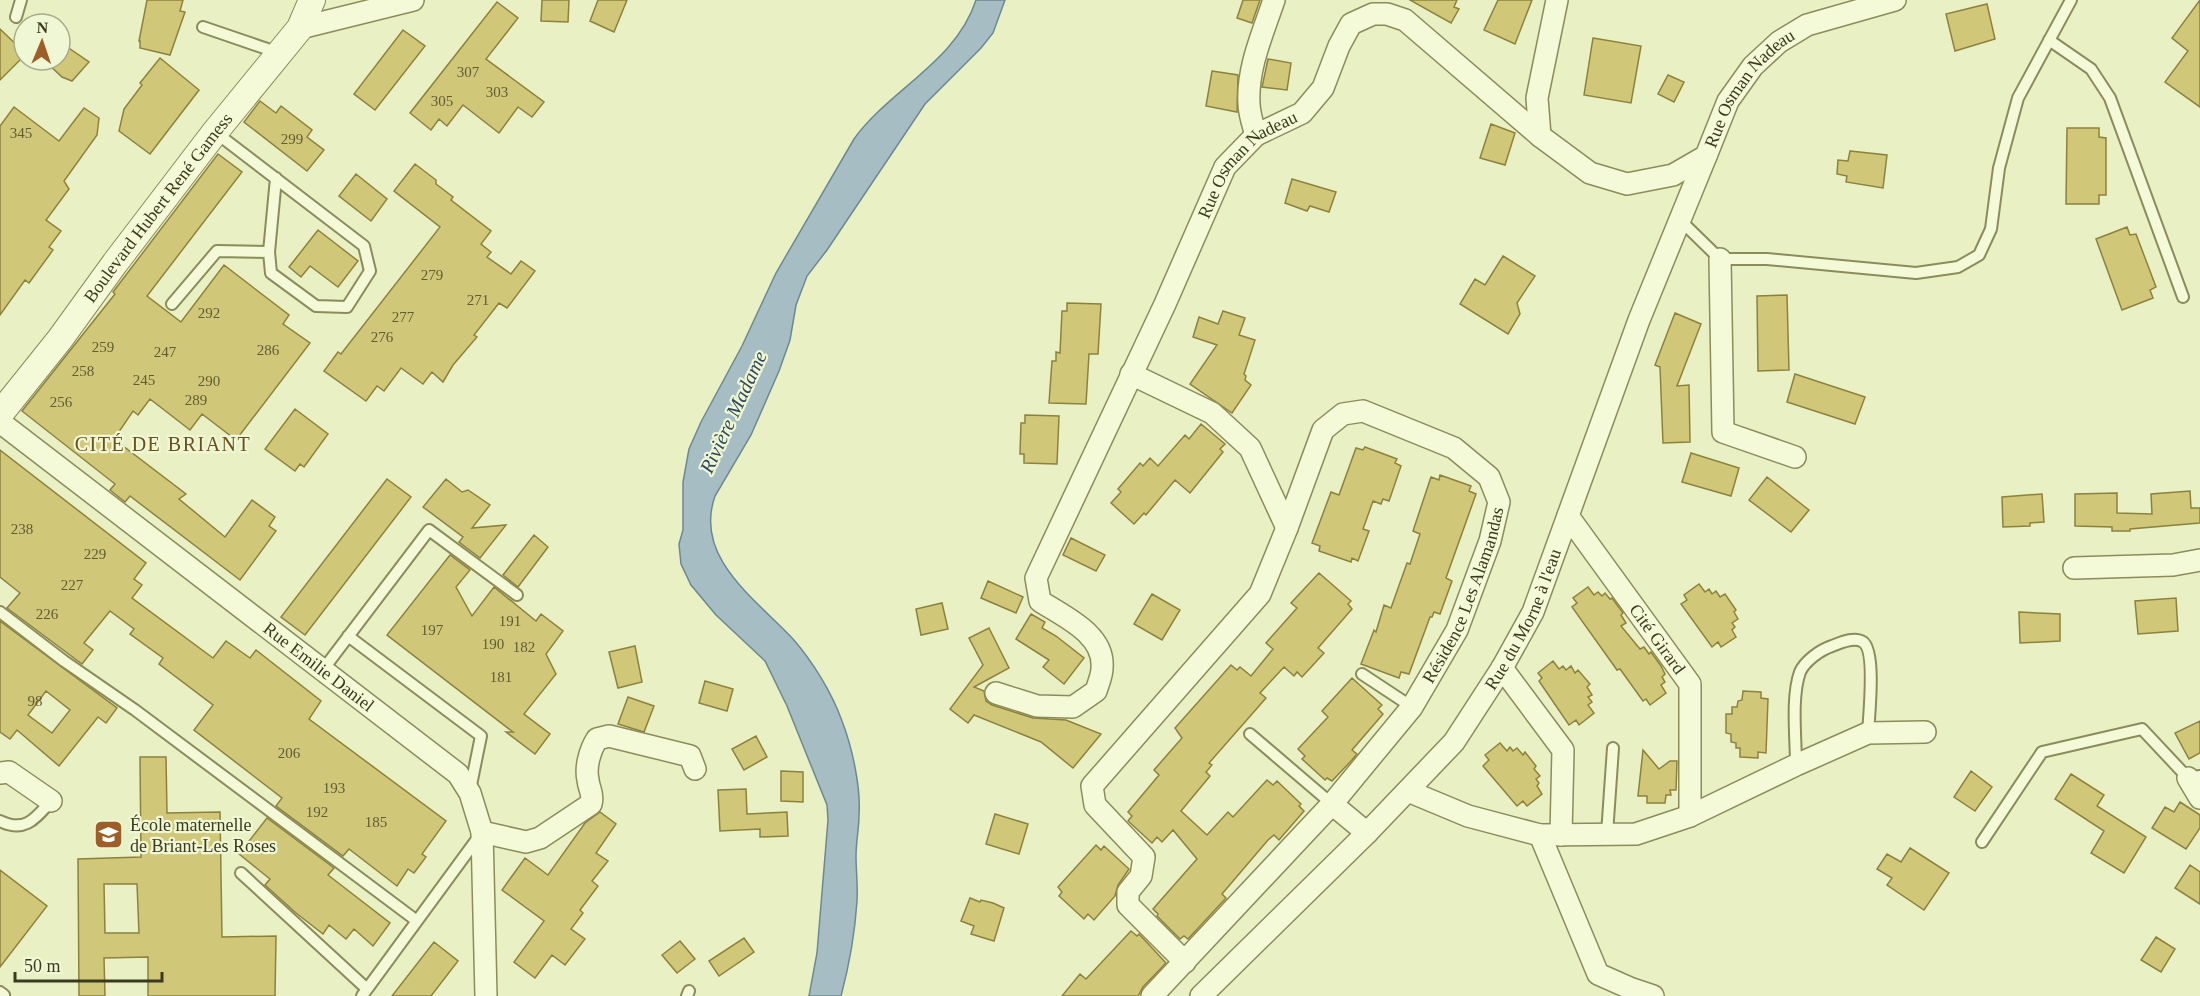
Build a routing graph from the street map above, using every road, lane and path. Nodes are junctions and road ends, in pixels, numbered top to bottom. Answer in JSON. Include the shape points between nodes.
{"nodes":[{"id":1,"x":312,"y":0,"type":"edge"},
{"id":2,"x":413,"y":0,"type":"edge"},
{"id":3,"x":1274,"y":0,"type":"edge"},
{"id":4,"x":1557,"y":0,"type":"edge"},
{"id":5,"x":1895,"y":0,"type":"edge"},
{"id":6,"x":2071,"y":0,"type":"edge"},
{"id":7,"x":1872,"y":3,"type":"edge"},
{"id":8,"x":203,"y":27,"type":"dead end"},
{"id":9,"x":300,"y":28,"type":"junction"},
{"id":10,"x":2049,"y":39,"type":"junction"},
{"id":11,"x":280,"y":53,"type":"junction"},
{"id":12,"x":215,"y":132,"type":"junction"},
{"id":13,"x":1256,"y":135,"type":"junction"},
{"id":14,"x":1540,"y":136,"type":"junction"},
{"id":15,"x":1706,"y":156,"type":"junction"},
{"id":16,"x":276,"y":178,"type":"junction"},
{"id":17,"x":1680,"y":220,"type":"junction"},
{"id":18,"x":269,"y":252,"type":"junction"},
{"id":19,"x":1720,"y":259,"type":"junction"},
{"id":20,"x":2183,"y":297,"type":"dead end"},
{"id":21,"x":172,"y":304,"type":"dead end"},
{"id":22,"x":1131,"y":374,"type":"junction"},
{"id":23,"x":0,"y":414,"type":"edge"},
{"id":24,"x":0,"y":422,"type":"edge"},
{"id":25,"x":1795,"y":457,"type":"dead end"},
{"id":26,"x":1568,"y":516,"type":"junction"},
{"id":27,"x":1287,"y":528,"type":"junction"},
{"id":28,"x":2200,"y":560,"type":"edge"},
{"id":29,"x":2074,"y":568,"type":"dead end"},
{"id":30,"x":517,"y":595,"type":"dead end"},
{"id":31,"x":0,"y":612,"type":"edge"},
{"id":32,"x":348,"y":636,"type":"junction"},
{"id":33,"x":1502,"y":668,"type":"junction"},
{"id":34,"x":322,"y":671,"type":"junction"},
{"id":35,"x":1362,"y":674,"type":"dead end"},
{"id":36,"x":996,"y":693,"type":"dead end"},
{"id":37,"x":1412,"y":708,"type":"junction"},
{"id":38,"x":1925,"y":732,"type":"dead end"},
{"id":39,"x":1868,"y":733,"type":"junction"},
{"id":40,"x":1250,"y":734,"type":"dead end"},
{"id":41,"x":1613,"y":748,"type":"dead end"},
{"id":42,"x":1796,"y":765,"type":"junction"},
{"id":43,"x":695,"y":769,"type":"dead end"},
{"id":44,"x":0,"y":773,"type":"edge"},
{"id":45,"x":2194,"y":777,"type":"edge"},
{"id":46,"x":1408,"y":791,"type":"junction"},
{"id":47,"x":470,"y":793,"type":"junction"},
{"id":48,"x":2200,"y":798,"type":"edge"},
{"id":49,"x":51,"y":801,"type":"joint"},
{"id":50,"x":1332,"y":804,"type":"junction"},
{"id":51,"x":1690,"y":816,"type":"junction"},
{"id":52,"x":0,"y":821,"type":"edge"},
{"id":53,"x":482,"y":832,"type":"junction"},
{"id":54,"x":1367,"y":833,"type":"junction"},
{"id":55,"x":1607,"y":834,"type":"junction"},
{"id":56,"x":1540,"y":835,"type":"junction"},
{"id":57,"x":1561,"y":835,"type":"junction"},
{"id":58,"x":1982,"y":842,"type":"dead end"},
{"id":59,"x":241,"y":873,"type":"dead end"},
{"id":60,"x":417,"y":921,"type":"junction"},
{"id":61,"x":1185,"y":962,"type":"junction"},
{"id":62,"x":364,"y":993,"type":"edge"},
{"id":63,"x":486,"y":996,"type":"edge"},
{"id":64,"x":1152,"y":996,"type":"edge"},
{"id":65,"x":1201,"y":996,"type":"edge"},
{"id":66,"x":1653,"y":996,"type":"edge"}],
"edges":[{"from":1,"to":9,"type":"street","name":"Boulevard Hubert René Gamess"},
{"from":2,"to":9,"type":"street"},
{"from":3,"to":13,"type":"street","via":[[1253,62],[1250,84],[1249,105]]},
{"from":4,"to":14,"type":"street","via":[[1537,98]]},
{"from":5,"to":7,"type":"street","name":"Rue Osman Nadeau"},
{"from":6,"to":10,"type":"lane"},
{"from":7,"to":15,"type":"street","name":"Rue Osman Nadeau","via":[[1807,25],[1779,42],[1753,66],[1728,101]]},
{"from":8,"to":11,"type":"lane"},
{"from":9,"to":11,"type":"street","name":"Boulevard Hubert René Gamess"},
{"from":10,"to":19,"type":"lane","via":[[2018,98],[1999,168],[1991,229],[1979,255],[1958,267],[1916,273],[1767,259]]},
{"from":10,"to":20,"type":"lane","via":[[2091,69],[2110,98]]},
{"from":11,"to":12,"type":"street","name":"Boulevard Hubert René Gamess"},
{"from":12,"to":16,"type":"lane"},
{"from":12,"to":23,"type":"street","name":"Boulevard Hubert René Gamess"},
{"from":13,"to":14,"type":"street","name":"Rue Osman Nadeau","via":[[1302,113],[1323,88],[1351,24],[1373,14],[1387,14],[1406,20]]},
{"from":13,"to":22,"type":"street","name":"Rue Osman Nadeau","via":[[1225,167]]},
{"from":14,"to":15,"type":"street","name":"Rue Osman Nadeau","via":[[1590,173],[1627,184],[1673,175]]},
{"from":15,"to":17,"type":"street","name":"Rue du Morne à l'eau"},
{"from":16,"to":18,"type":"lane"},
{"from":16,"to":18,"type":"lane","via":[[364,246],[370,271],[347,307],[316,306],[271,273]]},
{"from":17,"to":19,"type":"lane"},
{"from":17,"to":26,"type":"street","name":"Rue du Morne à l'eau"},
{"from":18,"to":21,"type":"lane","via":[[217,251]]},
{"from":19,"to":25,"type":"street","via":[[1723,432]]},
{"from":22,"to":27,"type":"street","via":[[1212,413],[1250,448]]},
{"from":22,"to":36,"type":"street","name":"Rue Osman Nadeau","via":[[1036,578],[1040,602],[1090,634],[1100,652],[1102,667],[1096,691],[1073,707],[1037,706]]},
{"from":24,"to":34,"type":"street","name":"Rue Emilie Daniel"},
{"from":26,"to":33,"type":"street","name":"Rue du Morne à l'eau","via":[[1533,612]]},
{"from":26,"to":51,"type":"street","name":"Cité Girard","via":[[1690,684]]},
{"from":27,"to":37,"type":"street","name":"Résidence Les Alamandas","via":[[1323,430],[1343,414],[1363,411],[1454,448],[1489,477],[1499,502],[1490,541],[1457,630]]},
{"from":27,"to":61,"type":"street","name":"Résidence Les Alamandas","via":[[1260,594],[1092,786],[1095,805],[1144,857],[1141,876],[1128,892],[1128,905]]},
{"from":28,"to":29,"type":"street","via":[[2173,565]]},
{"from":30,"to":32,"type":"lane","via":[[429,530]]},
{"from":31,"to":60,"type":"lane"},
{"from":32,"to":34,"type":"lane"},
{"from":32,"to":47,"type":"lane","via":[[481,736]]},
{"from":33,"to":46,"type":"street","name":"Rue du Morne à l'eau","via":[[1454,742]]},
{"from":33,"to":57,"type":"street","via":[[1563,750]]},
{"from":34,"to":47,"type":"street","name":"Rue Emilie Daniel","via":[[458,774]]},
{"from":35,"to":37,"type":"lane"},
{"from":37,"to":50,"type":"street","name":"Résidence Les Alamandas"},
{"from":38,"to":39,"type":"street"},
{"from":39,"to":42,"type":"street"},
{"from":39,"to":42,"type":"lane","via":[[1869,652],[1863,642],[1856,640],[1826,648],[1810,659],[1799,678]]},
{"from":40,"to":50,"type":"lane"},
{"from":41,"to":55,"type":"lane"},
{"from":42,"to":51,"type":"street"},
{"from":43,"to":53,"type":"street","via":[[690,756],[609,736],[597,739],[590,750],[587,780],[593,796],[591,804],[540,838],[526,842]]},
{"from":44,"to":49,"type":"street","via":[[9,772]]},
{"from":45,"to":48,"type":"street"},
{"from":45,"to":58,"type":"lane","via":[[2142,729],[2042,752]]},
{"from":46,"to":54,"type":"street","name":"Rue du Morne à l'eau"},
{"from":46,"to":56,"type":"street","via":[[1468,816]]},
{"from":47,"to":53,"type":"street","name":"Rue Emilie Daniel"},
{"from":49,"to":52,"type":"lane","via":[[33,822],[18,826]]},
{"from":50,"to":54,"type":"street"},
{"from":50,"to":61,"type":"street","name":"Résidence Les Alamandas"},
{"from":51,"to":55,"type":"street","via":[[1636,834]]},
{"from":53,"to":60,"type":"lane"},
{"from":53,"to":63,"type":"street","name":"Rue Emilie Daniel"},
{"from":54,"to":65,"type":"street","name":"Rue du Morne à l'eau"},
{"from":55,"to":57,"type":"street"},
{"from":56,"to":57,"type":"street"},
{"from":56,"to":66,"type":"street","via":[[1598,974]]},
{"from":59,"to":62,"type":"lane"},
{"from":60,"to":62,"type":"lane"},
{"from":61,"to":64,"type":"street","name":"Résidence Les Alamandas"}]}
